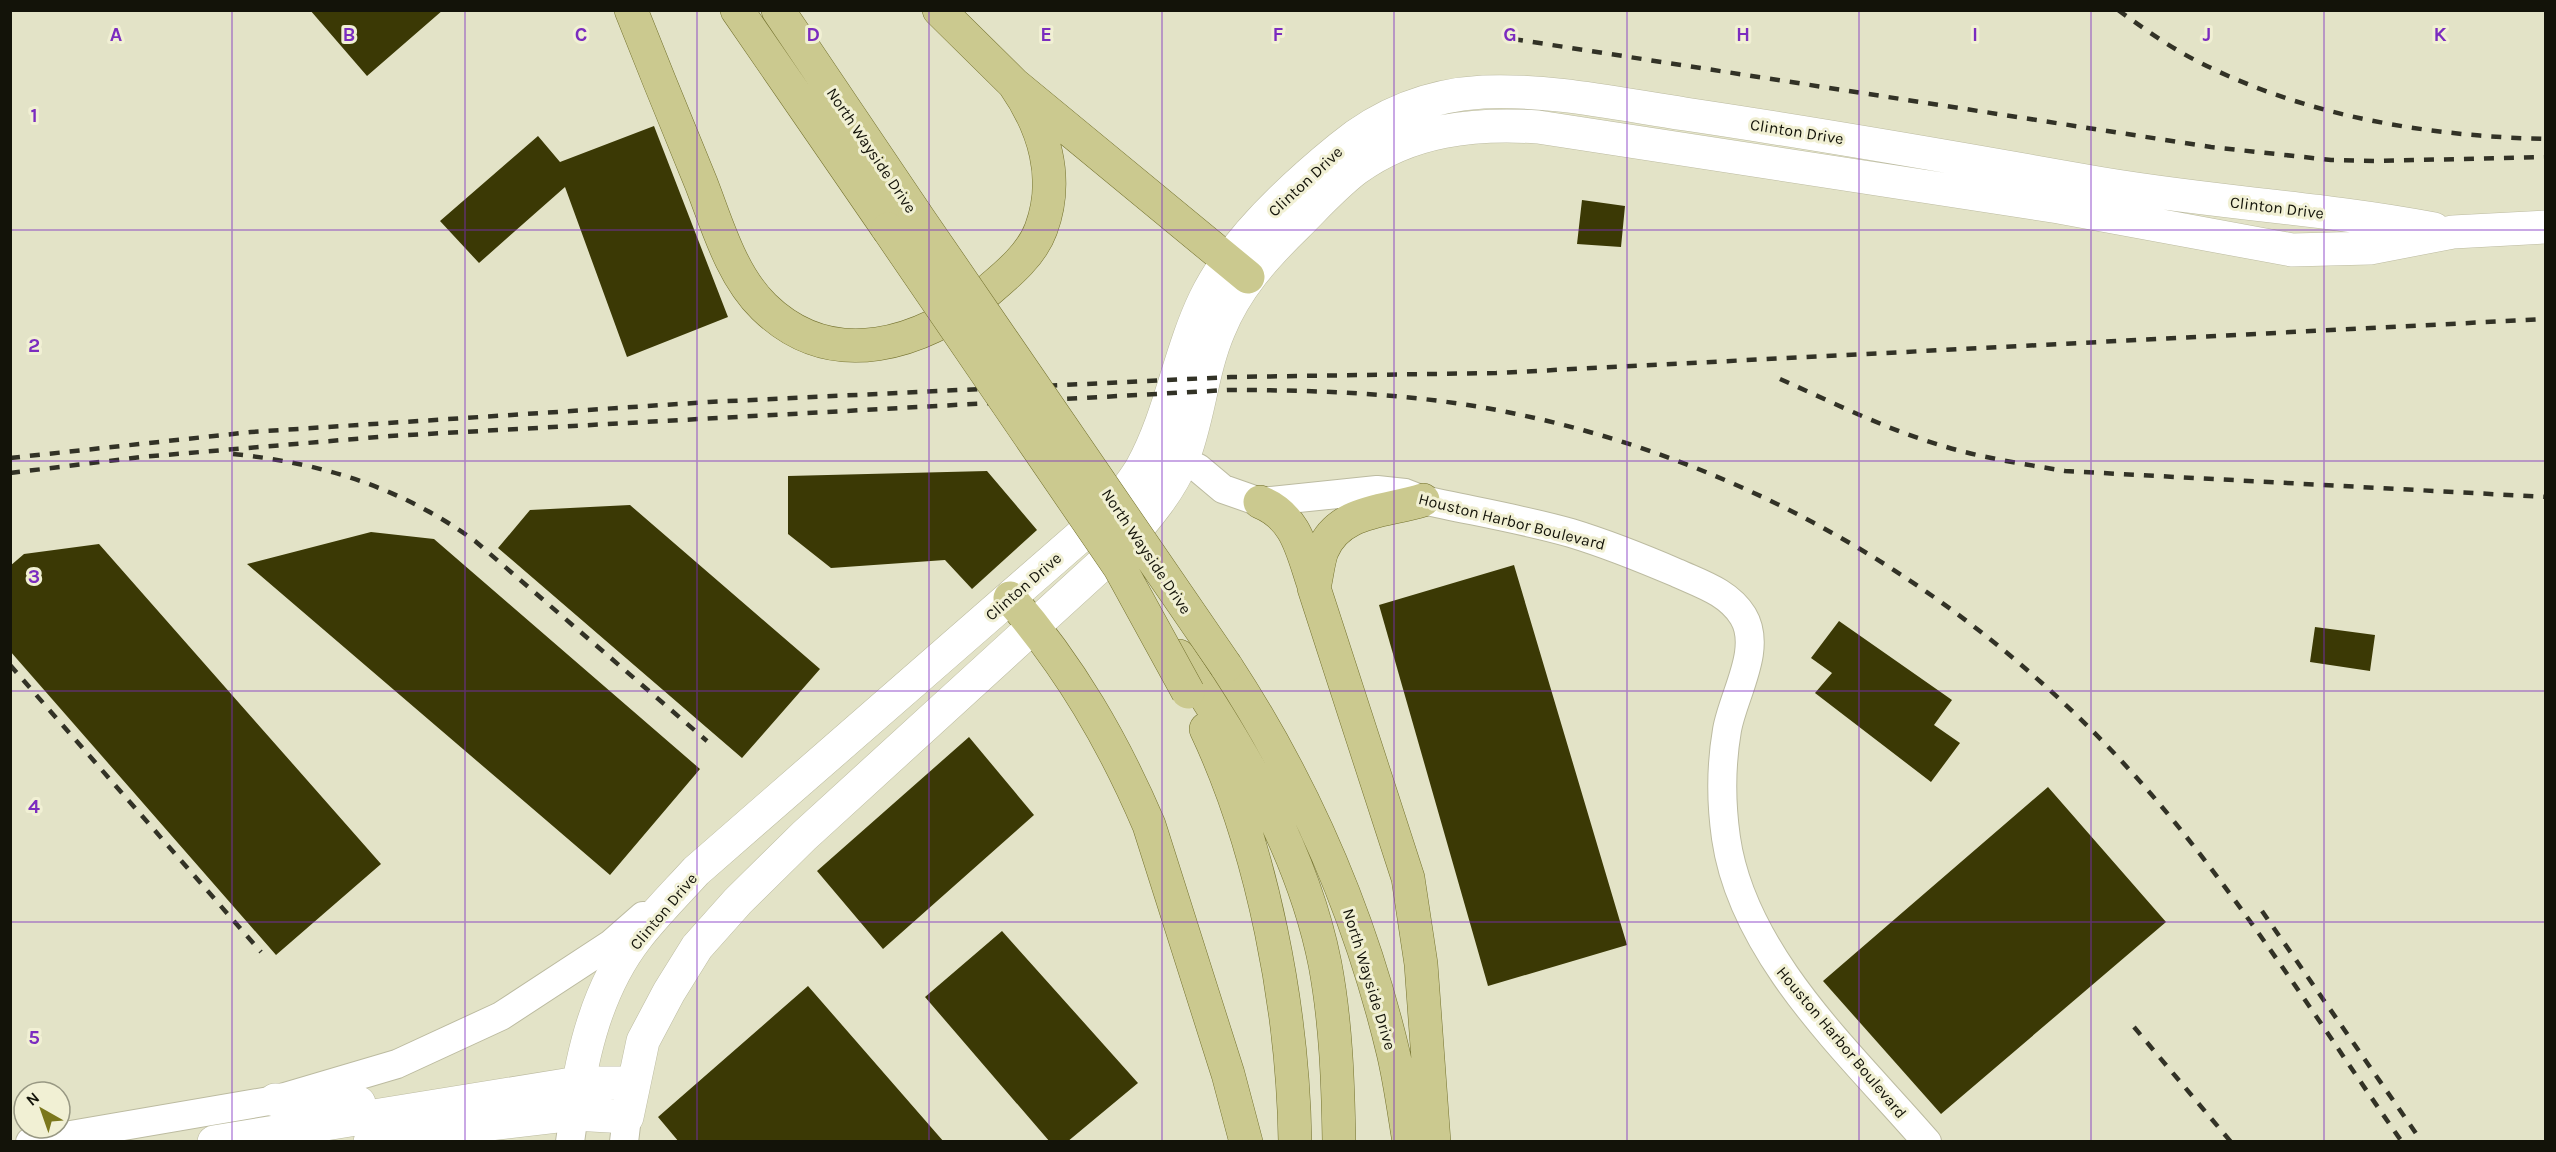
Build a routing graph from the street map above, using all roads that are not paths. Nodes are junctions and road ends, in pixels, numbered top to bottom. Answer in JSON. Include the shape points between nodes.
{"nodes":[{"id":1,"x":631,"y":10,"type":"edge"},
{"id":2,"x":737,"y":10,"type":"edge"},
{"id":3,"x":778,"y":10,"type":"edge"},
{"id":4,"x":939,"y":10,"type":"edge"},
{"id":5,"x":1014,"y":84,"type":"junction"},
{"id":6,"x":902,"y":221,"type":"junction"},
{"id":7,"x":2546,"y":227,"type":"edge"},
{"id":8,"x":1238,"y":269,"type":"junction"},
{"id":9,"x":1145,"y":461,"type":"junction"},
{"id":10,"x":1182,"y":461,"type":"junction"},
{"id":11,"x":1423,"y":500,"type":"junction"},
{"id":12,"x":1260,"y":502,"type":"junction"},
{"id":13,"x":1314,"y":588,"type":"junction"},
{"id":14,"x":1010,"y":598,"type":"junction"},
{"id":15,"x":1035,"y":626,"type":"junction"},
{"id":16,"x":965,"y":638,"type":"junction"},
{"id":17,"x":990,"y":667,"type":"junction"},
{"id":18,"x":1193,"y":689,"type":"junction"},
{"id":19,"x":729,"y":843,"type":"junction"},
{"id":20,"x":696,"y":871,"type":"junction"},
{"id":21,"x":760,"y":879,"type":"junction"},
{"id":22,"x":632,"y":1083,"type":"junction"},
{"id":23,"x":275,"y":1100,"type":"junction"},
{"id":24,"x":442,"y":1104,"type":"junction"},
{"id":25,"x":574,"y":1113,"type":"edge"},
{"id":26,"x":626,"y":1129,"type":"edge"},
{"id":27,"x":426,"y":1137,"type":"edge"},
{"id":28,"x":30,"y":1142,"type":"edge"},
{"id":29,"x":214,"y":1142,"type":"edge"},
{"id":30,"x":370,"y":1142,"type":"edge"},
{"id":31,"x":1246,"y":1142,"type":"edge"},
{"id":32,"x":1295,"y":1142,"type":"edge"},
{"id":33,"x":1339,"y":1142,"type":"edge"},
{"id":34,"x":1409,"y":1142,"type":"edge"},
{"id":35,"x":1434,"y":1142,"type":"edge"},
{"id":36,"x":1928,"y":1142,"type":"edge"}],
"edges":[{"from":1,"to":5,"type":"main road","via":[[735,268],[763,306],[780,321],[828,342],[883,345],[910,338],[958,314],[1029,252],[1041,231],[1050,184],[1038,127]]},
{"from":2,"to":6,"type":"main road","name":"North Wayside Drive"},
{"from":3,"to":6,"type":"main road","name":"North Wayside Drive"},
{"from":4,"to":5,"type":"main road"},
{"from":5,"to":8,"type":"main road"},
{"from":6,"to":18,"type":"main road","name":"North Wayside Drive","bridge":true},
{"from":6,"to":34,"type":"main road","name":"North Wayside Drive","bridge":true,"via":[[1226,666],[1276,745],[1350,909],[1393,1053]]},
{"from":7,"to":8,"type":"main road","name":"Clinton Drive","via":[[2453,232],[2374,218],[2100,199],[1786,163],[1539,127],[1488,124],[1418,138],[1357,168],[1278,244]]},
{"from":8,"to":9,"type":"main road","name":"Clinton Drive","via":[[1214,281],[1194,323]]},
{"from":8,"to":10,"type":"main road","name":"Clinton Drive","via":[[1232,303],[1209,357]]},
{"from":9,"to":10,"type":"street"},
{"from":9,"to":14,"type":"main road","name":"Clinton Drive","via":[[1109,511]]},
{"from":10,"to":12,"type":"street","name":"Houston Harbor Boulevard","via":[[1198,468],[1223,489]]},
{"from":10,"to":15,"type":"main road","name":"Clinton Drive","via":[[1160,499],[1125,543]]},
{"from":11,"to":12,"type":"street","name":"Houston Harbor Boulevard","via":[[1405,493],[1377,490]]},
{"from":11,"to":13,"type":"main road","via":[[1362,513],[1344,525],[1322,551]]},
{"from":11,"to":36,"type":"street","name":"Houston Harbor Boulevard","via":[[1599,542],[1717,591],[1736,607],[1748,627],[1750,649],[1727,729],[1722,794],[1726,841],[1741,894],[1767,950],[1793,988]]},
{"from":12,"to":13,"type":"main road","via":[[1272,507],[1297,534]]},
{"from":13,"to":35,"type":"main road","via":[[1408,878],[1421,964]]},
{"from":14,"to":15,"type":"main road"},
{"from":14,"to":16,"type":"main road","name":"Clinton Drive"},
{"from":15,"to":17,"type":"main road","name":"Clinton Drive"},
{"from":15,"to":31,"type":"main road","via":[[1101,725],[1149,825]]},
{"from":16,"to":17,"type":"main road"},
{"from":16,"to":19,"type":"main road","name":"Clinton Drive"},
{"from":17,"to":21,"type":"main road","name":"Clinton Drive"},
{"from":18,"to":32,"type":"main road","name":"North Wayside Drive","via":[[1252,857],[1290,1049]]},
{"from":18,"to":33,"type":"main road","via":[[1265,800],[1309,904],[1335,1029]]},
{"from":19,"to":20,"type":"main road","name":"Clinton Drive"},
{"from":19,"to":21,"type":"main road"},
{"from":20,"to":23,"type":"street","via":[[611,944],[501,1016],[397,1064]]},
{"from":20,"to":25,"type":"main road","name":"Clinton Drive","via":[[636,938],[611,981],[592,1026]]},
{"from":21,"to":22,"type":"main road","name":"Clinton Drive","via":[[698,947],[669,992],[644,1041]]},
{"from":22,"to":25,"type":"main road","name":"Clinton Drive"},
{"from":22,"to":26,"type":"main road","name":"Clinton Drive"},
{"from":23,"to":24,"type":"main road"},
{"from":23,"to":28,"type":"street"},
{"from":24,"to":25,"type":"main road","name":"Clinton Drive"},
{"from":24,"to":29,"type":"main road","name":"Clinton Drive"},
{"from":25,"to":26,"type":"main road","name":"Clinton Drive"},
{"from":25,"to":27,"type":"main road","name":"Clinton Drive"},
{"from":27,"to":30,"type":"main road","name":"Clinton Drive"}]}
